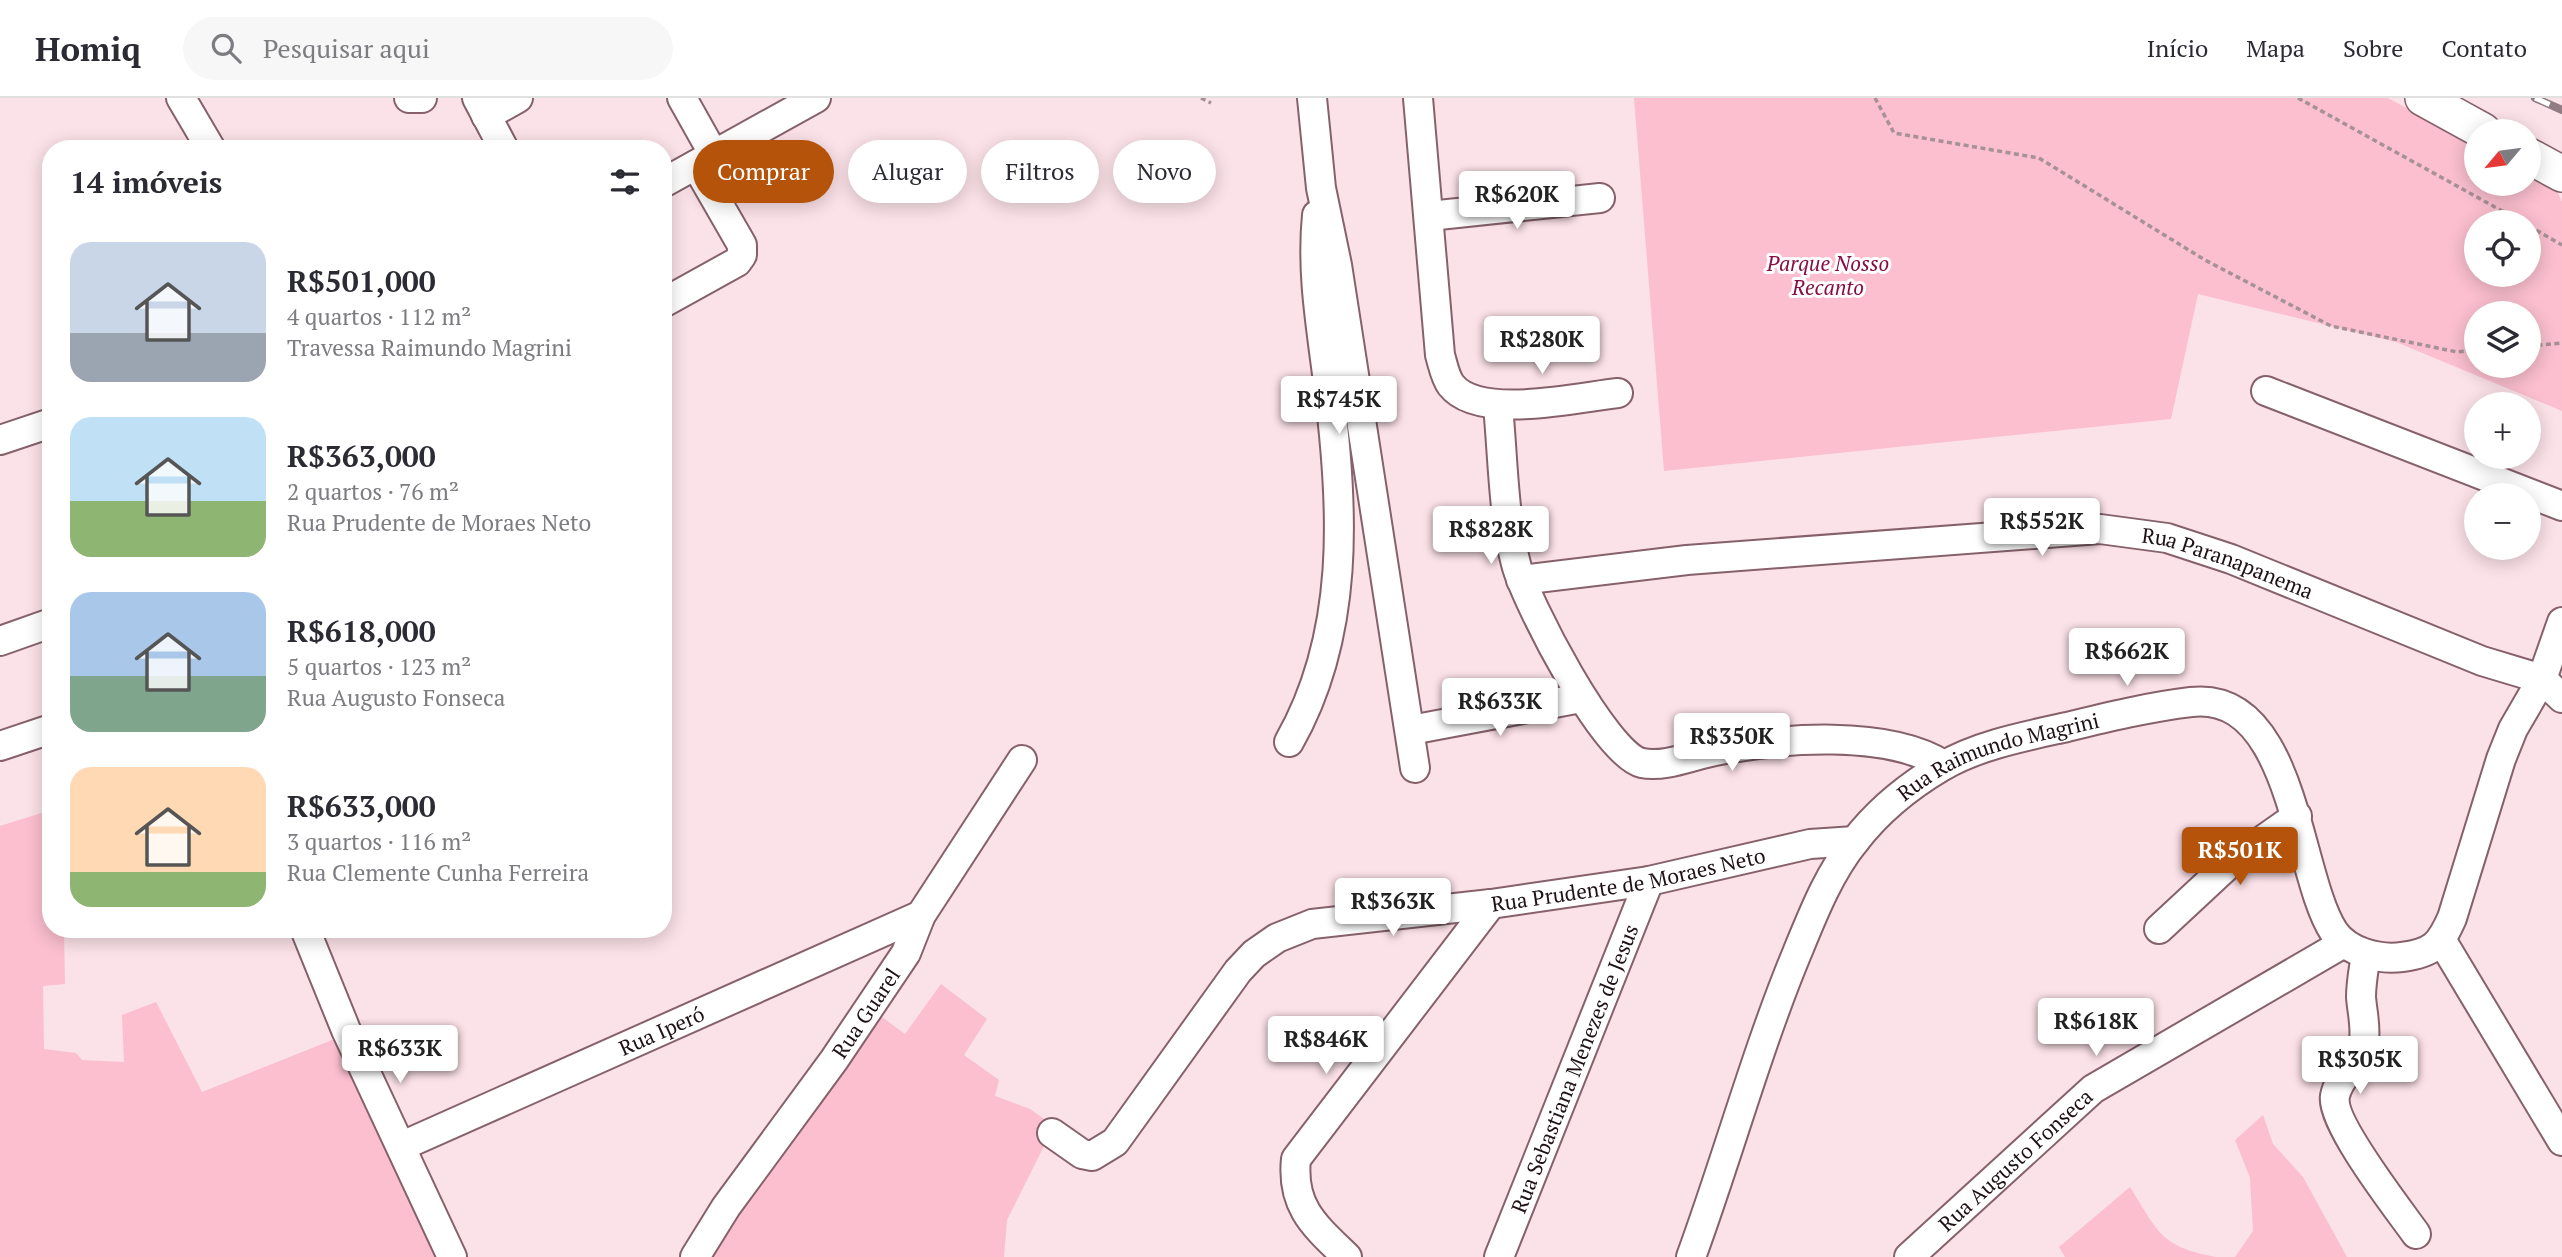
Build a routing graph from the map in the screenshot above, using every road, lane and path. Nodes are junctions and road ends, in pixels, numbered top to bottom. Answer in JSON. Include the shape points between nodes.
{"nodes":[{"id":1,"x":181,"y":98,"type":"edge"},
{"id":2,"x":409,"y":98,"type":"edge"},
{"id":3,"x":422,"y":98,"type":"edge"},
{"id":4,"x":518,"y":98,"type":"edge"},
{"id":5,"x":682,"y":98,"type":"edge"},
{"id":6,"x":816,"y":98,"type":"edge"},
{"id":7,"x":1201,"y":98,"type":"edge"},
{"id":8,"x":1312,"y":98,"type":"edge"},
{"id":9,"x":1418,"y":98,"type":"edge"},
{"id":10,"x":1875,"y":98,"type":"edge"},
{"id":11,"x":2298,"y":98,"type":"edge"},
{"id":12,"x":2423,"y":98,"type":"edge"},
{"id":13,"x":1211,"y":103,"type":"dead end"},
{"id":14,"x":481,"y":107,"type":"edge"},
{"id":15,"x":2464,"y":121,"type":"edge"},
{"id":16,"x":206,"y":140,"type":"edge"},
{"id":17,"x":499,"y":140,"type":"edge"},
{"id":18,"x":698,"y":140,"type":"edge"},
{"id":19,"x":741,"y":140,"type":"edge"},
{"id":20,"x":2541,"y":163,"type":"edge"},
{"id":21,"x":693,"y":167,"type":"edge"},
{"id":22,"x":2562,"y":174,"type":"edge"},
{"id":23,"x":672,"y":178,"type":"edge"},
{"id":24,"x":1321,"y":188,"type":"junction"},
{"id":25,"x":1600,"y":198,"type":"dead end"},
{"id":26,"x":724,"y":203,"type":"edge"},
{"id":27,"x":2500,"y":210,"type":"edge"},
{"id":28,"x":1429,"y":216,"type":"junction"},
{"id":29,"x":2541,"y":233,"type":"edge"},
{"id":30,"x":2562,"y":245,"type":"edge"},
{"id":31,"x":672,"y":298,"type":"edge"},
{"id":32,"x":2562,"y":343,"type":"edge"},
{"id":33,"x":2541,"y":345,"type":"edge"},
{"id":34,"x":2464,"y":351,"type":"edge"},
{"id":35,"x":2266,"y":391,"type":"dead end"},
{"id":36,"x":1618,"y":393,"type":"dead end"},
{"id":37,"x":1498,"y":406,"type":"junction"},
{"id":38,"x":42,"y":426,"type":"edge"},
{"id":39,"x":0,"y":440,"type":"edge"},
{"id":40,"x":2562,"y":506,"type":"edge"},
{"id":41,"x":1521,"y":580,"type":"junction"},
{"id":42,"x":2562,"y":622,"type":"edge"},
{"id":43,"x":42,"y":626,"type":"edge"},
{"id":44,"x":0,"y":641,"type":"edge"},
{"id":45,"x":2552,"y":688,"type":"edge"},
{"id":46,"x":1581,"y":698,"type":"junction"},
{"id":47,"x":1411,"y":730,"type":"junction"},
{"id":48,"x":42,"y":732,"type":"edge"},
{"id":49,"x":1289,"y":742,"type":"dead end"},
{"id":50,"x":0,"y":746,"type":"edge"},
{"id":51,"x":1021,"y":760,"type":"dead end"},
{"id":52,"x":1944,"y":765,"type":"junction"},
{"id":53,"x":1415,"y":768,"type":"dead end"},
{"id":54,"x":2297,"y":816,"type":"junction"},
{"id":55,"x":1855,"y":841,"type":"junction"},
{"id":56,"x":1649,"y":881,"type":"junction"},
{"id":57,"x":1491,"y":904,"type":"junction"},
{"id":58,"x":921,"y":915,"type":"junction"},
{"id":59,"x":2159,"y":929,"type":"dead end"},
{"id":60,"x":309,"y":938,"type":"edge"},
{"id":61,"x":2442,"y":942,"type":"junction"},
{"id":62,"x":2355,"y":949,"type":"junction"},
{"id":63,"x":2560,"y":1132,"type":"edge"},
{"id":64,"x":1052,"y":1133,"type":"dead end"},
{"id":65,"x":401,"y":1146,"type":"junction"},
{"id":66,"x":2416,"y":1234,"type":"dead end"},
{"id":67,"x":452,"y":1257,"type":"edge"},
{"id":68,"x":695,"y":1257,"type":"edge"},
{"id":69,"x":1347,"y":1257,"type":"edge"},
{"id":70,"x":1499,"y":1257,"type":"edge"},
{"id":71,"x":1691,"y":1257,"type":"edge"},
{"id":72,"x":1909,"y":1257,"type":"edge"}],
"edges":[{"from":1,"to":16,"type":"street"},
{"from":2,"to":3,"type":"street"},
{"from":4,"to":14,"type":"street"},
{"from":5,"to":18,"type":"street"},
{"from":6,"to":19,"type":"street"},
{"from":7,"to":13,"type":"path"},
{"from":8,"to":24,"type":"street"},
{"from":9,"to":28,"type":"street"},
{"from":10,"to":34,"type":"path","via":[[1894,133],[2039,158],[2205,260],[2331,326]]},
{"from":11,"to":27,"type":"path"},
{"from":12,"to":15,"type":"main road"},
{"from":14,"to":17,"type":"street"},
{"from":20,"to":22,"type":"main road"},
{"from":21,"to":23,"type":"street"},
{"from":24,"to":47,"type":"street"},
{"from":24,"to":49,"type":"street","via":[[1314,265],[1338,491],[1338,590],[1321,672],[1309,707]]},
{"from":25,"to":28,"type":"street"},
{"from":26,"to":31,"type":"street","via":[[742,244],[742,255]]},
{"from":28,"to":37,"type":"street","via":[[1444,372],[1464,395]]},
{"from":29,"to":30,"type":"path"},
{"from":32,"to":33,"type":"path"},
{"from":35,"to":40,"type":"street"},
{"from":36,"to":37,"type":"street"},
{"from":37,"to":41,"type":"street","via":[[1508,512]]},
{"from":38,"to":39,"type":"street"},
{"from":41,"to":45,"type":"street","name":"Rua Paranapanema","via":[[1687,560],[2099,528],[2167,538],[2231,559]]},
{"from":41,"to":46,"type":"street"},
{"from":42,"to":45,"type":"street"},
{"from":43,"to":44,"type":"street"},
{"from":45,"to":61,"type":"street","via":[[2513,729]]},
{"from":46,"to":47,"type":"street"},
{"from":46,"to":52,"type":"street","via":[[1625,753],[1642,763],[1780,741],[1830,739],[1914,750]]},
{"from":47,"to":53,"type":"street"},
{"from":48,"to":50,"type":"street"},
{"from":51,"to":58,"type":"street","name":"Rua Guarel"},
{"from":52,"to":54,"type":"street","name":"Rua Raimundo Magrini","via":[[2032,735],[2154,706],[2200,701],[2229,709],[2249,723],[2264,742]]},
{"from":52,"to":55,"type":"street","name":"Rua Raimundo Magrini","via":[[1910,787]]},
{"from":54,"to":59,"type":"street","via":[[2230,863]]},
{"from":54,"to":62,"type":"street","name":"Rua Raimundo Magrini","via":[[2327,920]]},
{"from":55,"to":56,"type":"street","name":"Rua Prudente de Moraes Neto","via":[[1810,844]]},
{"from":55,"to":71,"type":"street","name":"Rua Raimundo Magrini","via":[[1832,875],[1775,1006]]},
{"from":56,"to":57,"type":"street","name":"Rua Prudente de Moraes Neto"},
{"from":56,"to":70,"type":"street","name":"Rua Sebastiana Menezes de Jesus"},
{"from":57,"to":64,"type":"street","name":"Rua Prudente de Moraes Neto","via":[[1335,919],[1277,938],[1238,971],[1115,1142],[1091,1156]]},
{"from":57,"to":69,"type":"street","via":[[1296,1159],[1298,1199],[1313,1224]]},
{"from":58,"to":65,"type":"street","name":"Rua Iperó"},
{"from":58,"to":68,"type":"street","name":"Rua Guarel","via":[[906,953]]},
{"from":60,"to":65,"type":"street"},
{"from":61,"to":62,"type":"street","via":[[2426,951],[2389,958]]},
{"from":61,"to":63,"type":"street"},
{"from":62,"to":66,"type":"street","via":[[2364,1039],[2361,1052],[2337,1084],[2334,1101],[2366,1164]]},
{"from":62,"to":72,"type":"street","name":"Rua Augusto Fonseca","via":[[2093,1089]]},
{"from":65,"to":67,"type":"street"}]}
